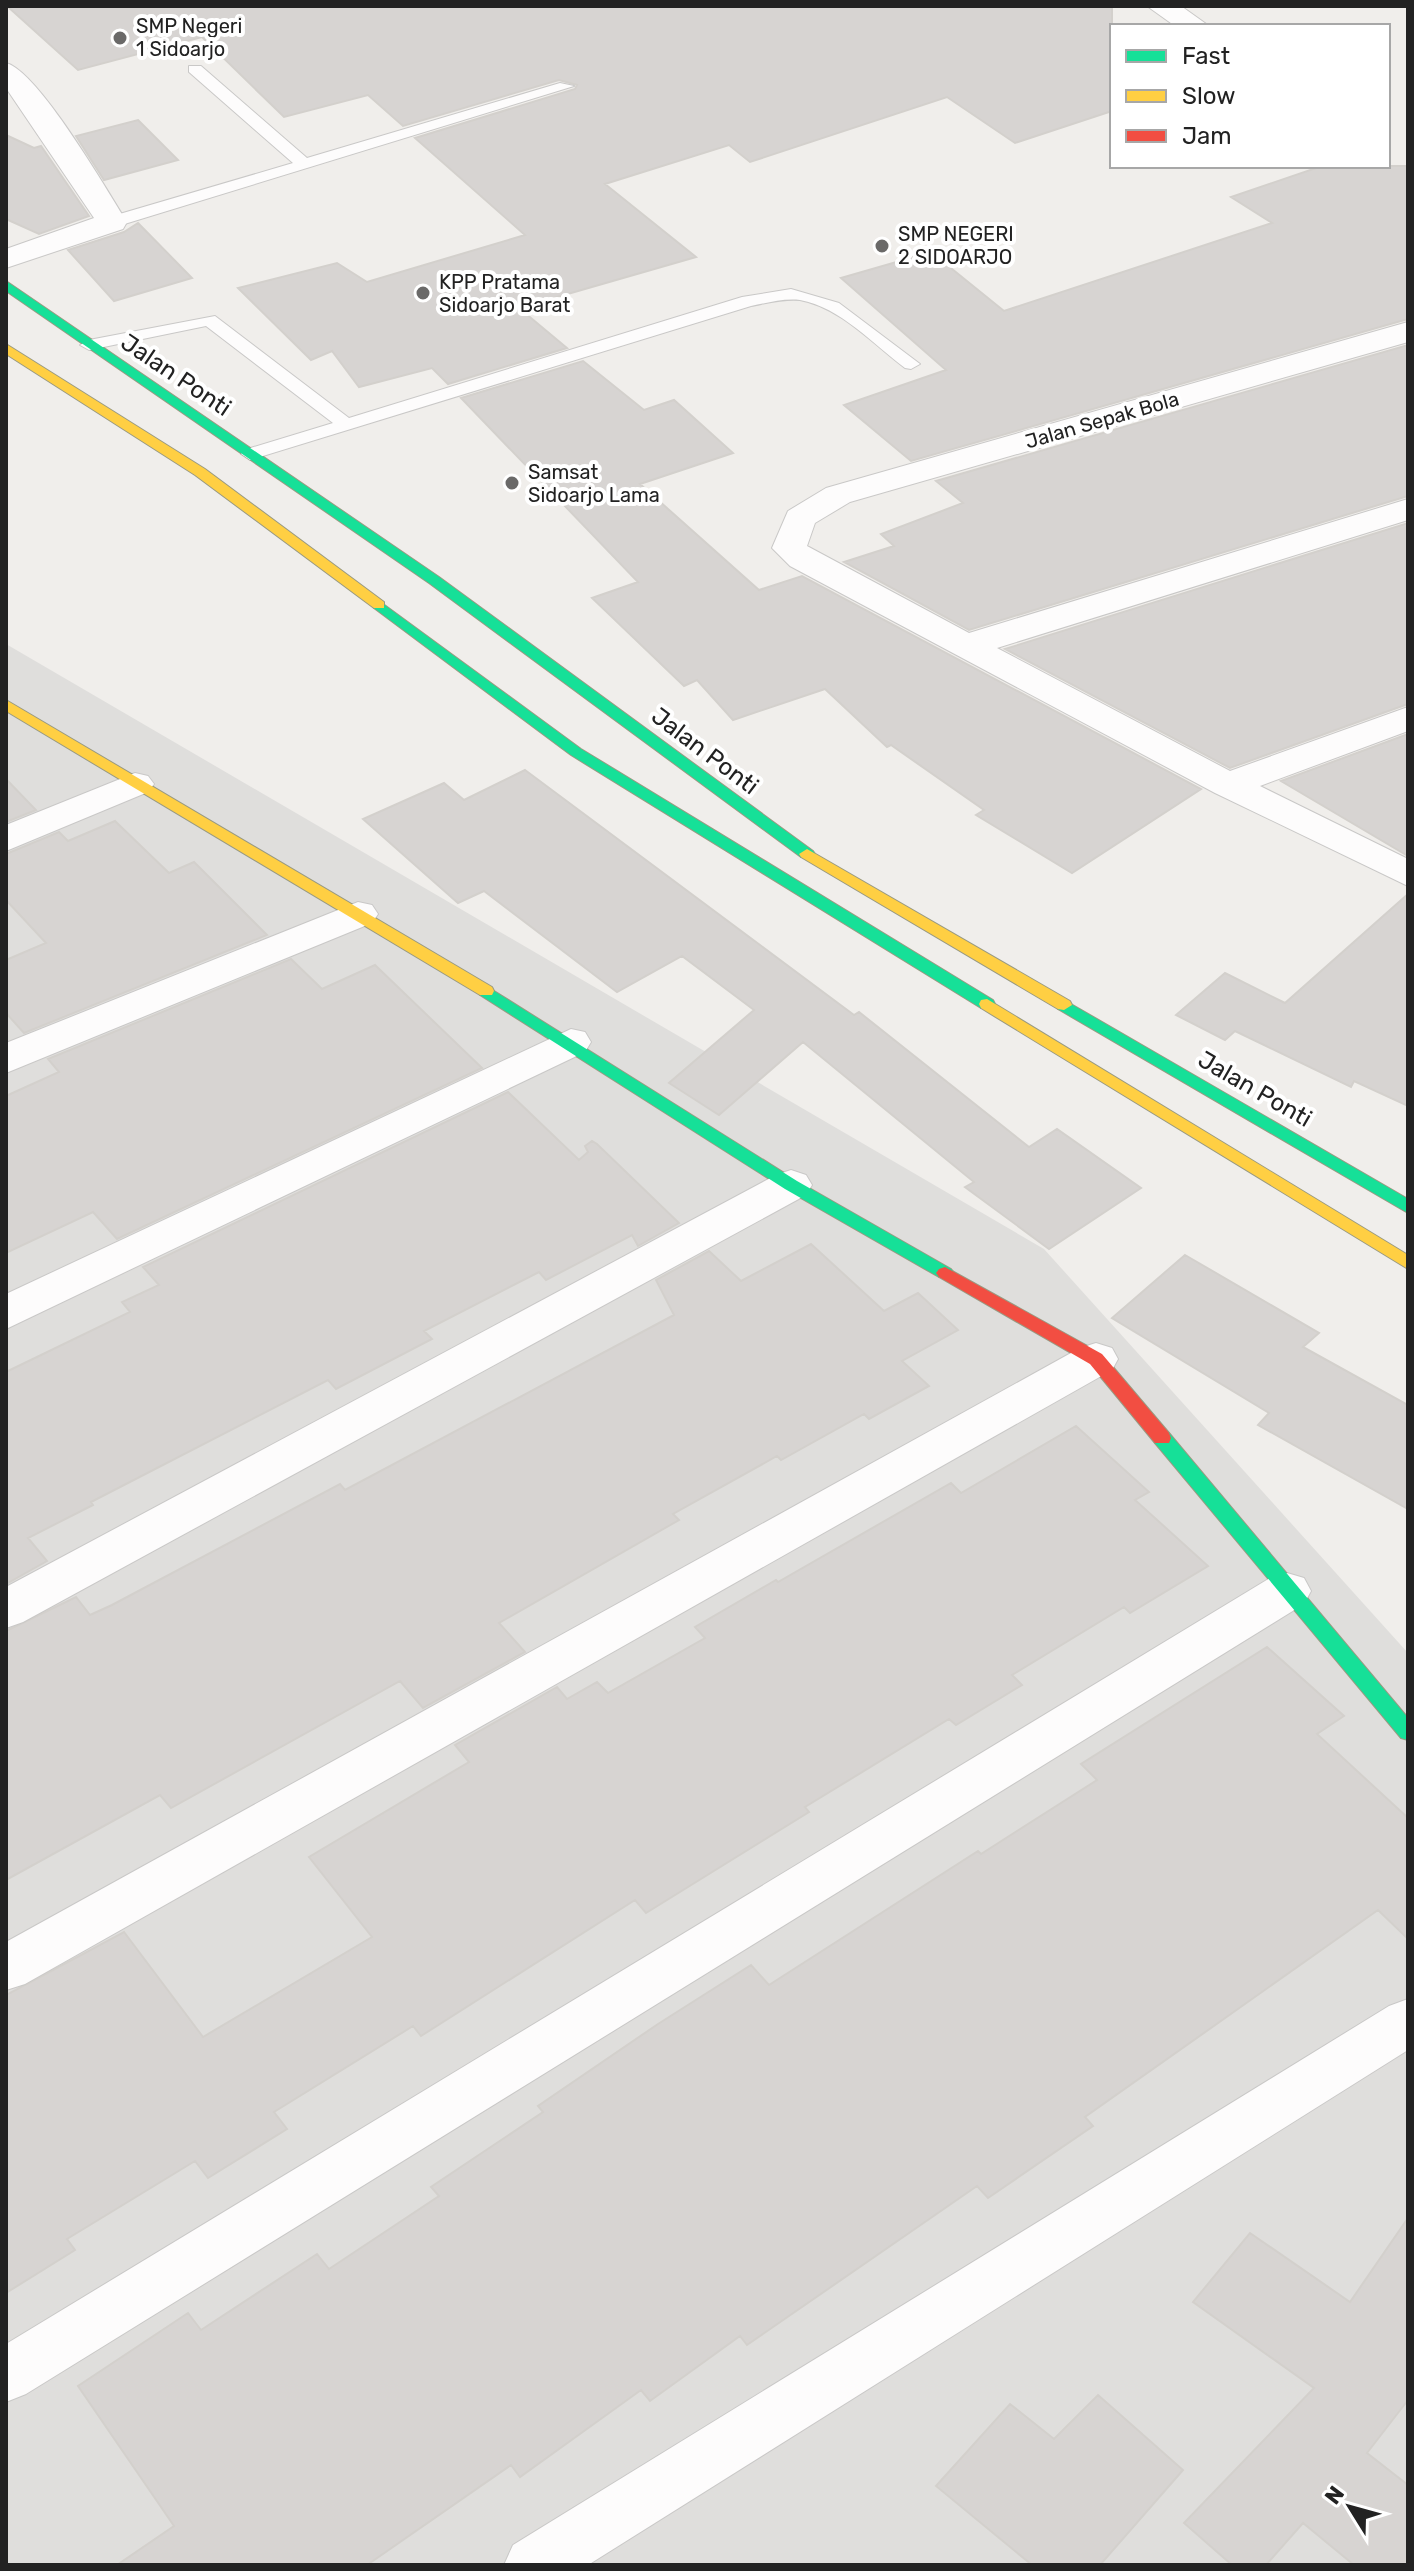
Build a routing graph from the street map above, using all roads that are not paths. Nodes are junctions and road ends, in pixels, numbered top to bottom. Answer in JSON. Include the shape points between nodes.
{"nodes":[{"id":1,"x":1161,"y":6,"type":"edge"},
{"id":2,"x":1192,"y":24,"type":"edge"},
{"id":3,"x":195,"y":69,"type":"dead end"},
{"id":4,"x":6,"y":72,"type":"edge"},
{"id":5,"x":566,"y":86,"type":"dead end"},
{"id":6,"x":305,"y":165,"type":"junction"},
{"id":7,"x":112,"y":222,"type":"junction"},
{"id":8,"x":12,"y":251,"type":"edge"},
{"id":9,"x":6,"y":285,"type":"edge"},
{"id":10,"x":1408,"y":332,"type":"edge"},
{"id":11,"x":89,"y":345,"type":"junction"},
{"id":12,"x":6,"y":348,"type":"edge"},
{"id":13,"x":911,"y":364,"type":"dead end"},
{"id":14,"x":347,"y":425,"type":"junction"},
{"id":15,"x":250,"y":454,"type":"junction"},
{"id":16,"x":1408,"y":509,"type":"edge"},
{"id":17,"x":963,"y":647,"type":"junction"},
{"id":18,"x":6,"y":705,"type":"edge"},
{"id":19,"x":1408,"y":718,"type":"edge"},
{"id":20,"x":135,"y":784,"type":"junction"},
{"id":21,"x":1228,"y":785,"type":"junction"},
{"id":22,"x":6,"y":839,"type":"edge"},
{"id":23,"x":1408,"y":874,"type":"edge"},
{"id":24,"x":358,"y":914,"type":"junction"},
{"id":25,"x":571,"y":1042,"type":"junction"},
{"id":26,"x":6,"y":1059,"type":"edge"},
{"id":27,"x":791,"y":1185,"type":"junction"},
{"id":28,"x":1408,"y":1207,"type":"edge"},
{"id":29,"x":1408,"y":1263,"type":"edge"},
{"id":30,"x":6,"y":1313,"type":"edge"},
{"id":31,"x":1096,"y":1359,"type":"junction"},
{"id":32,"x":1287,"y":1591,"type":"junction"},
{"id":33,"x":6,"y":1609,"type":"edge"},
{"id":34,"x":1408,"y":1732,"type":"edge"},
{"id":35,"x":6,"y":1968,"type":"edge"},
{"id":36,"x":1408,"y":2022,"type":"edge"},
{"id":37,"x":6,"y":2375,"type":"edge"},
{"id":38,"x":534,"y":2565,"type":"edge"}],
"edges":[{"from":1,"to":2,"type":"street"},
{"from":3,"to":6,"type":"lane"},
{"from":4,"to":7,"type":"street","via":[[27,93]]},
{"from":5,"to":6,"type":"lane"},
{"from":6,"to":7,"type":"lane"},
{"from":7,"to":8,"type":"street"},
{"from":9,"to":11,"type":"main road","name":"Jalan Ponti"},
{"from":10,"to":17,"type":"street","name":"Jalan Sepak Bola","via":[[838,495],[800,518],[789,548],[802,559]]},
{"from":11,"to":14,"type":"lane","via":[[209,320]]},
{"from":11,"to":15,"type":"main road","name":"Jalan Ponti"},
{"from":12,"to":29,"type":"main road","via":[[200,472],[576,752]]},
{"from":13,"to":14,"type":"lane","via":[[837,311],[806,296],[785,295],[748,301]]},
{"from":14,"to":15,"type":"lane"},
{"from":15,"to":28,"type":"main road","name":"Jalan Ponti","via":[[434,580],[795,847]]},
{"from":16,"to":17,"type":"street"},
{"from":17,"to":21,"type":"street"},
{"from":18,"to":20,"type":"main road"},
{"from":19,"to":21,"type":"street"},
{"from":20,"to":22,"type":"street"},
{"from":20,"to":24,"type":"main road"},
{"from":21,"to":23,"type":"street"},
{"from":24,"to":25,"type":"main road"},
{"from":24,"to":26,"type":"street"},
{"from":25,"to":27,"type":"main road"},
{"from":25,"to":30,"type":"street"},
{"from":27,"to":31,"type":"main road"},
{"from":27,"to":33,"type":"street"},
{"from":31,"to":32,"type":"main road"},
{"from":31,"to":35,"type":"street"},
{"from":32,"to":34,"type":"main road"},
{"from":32,"to":37,"type":"street"},
{"from":36,"to":38,"type":"street"}]}
